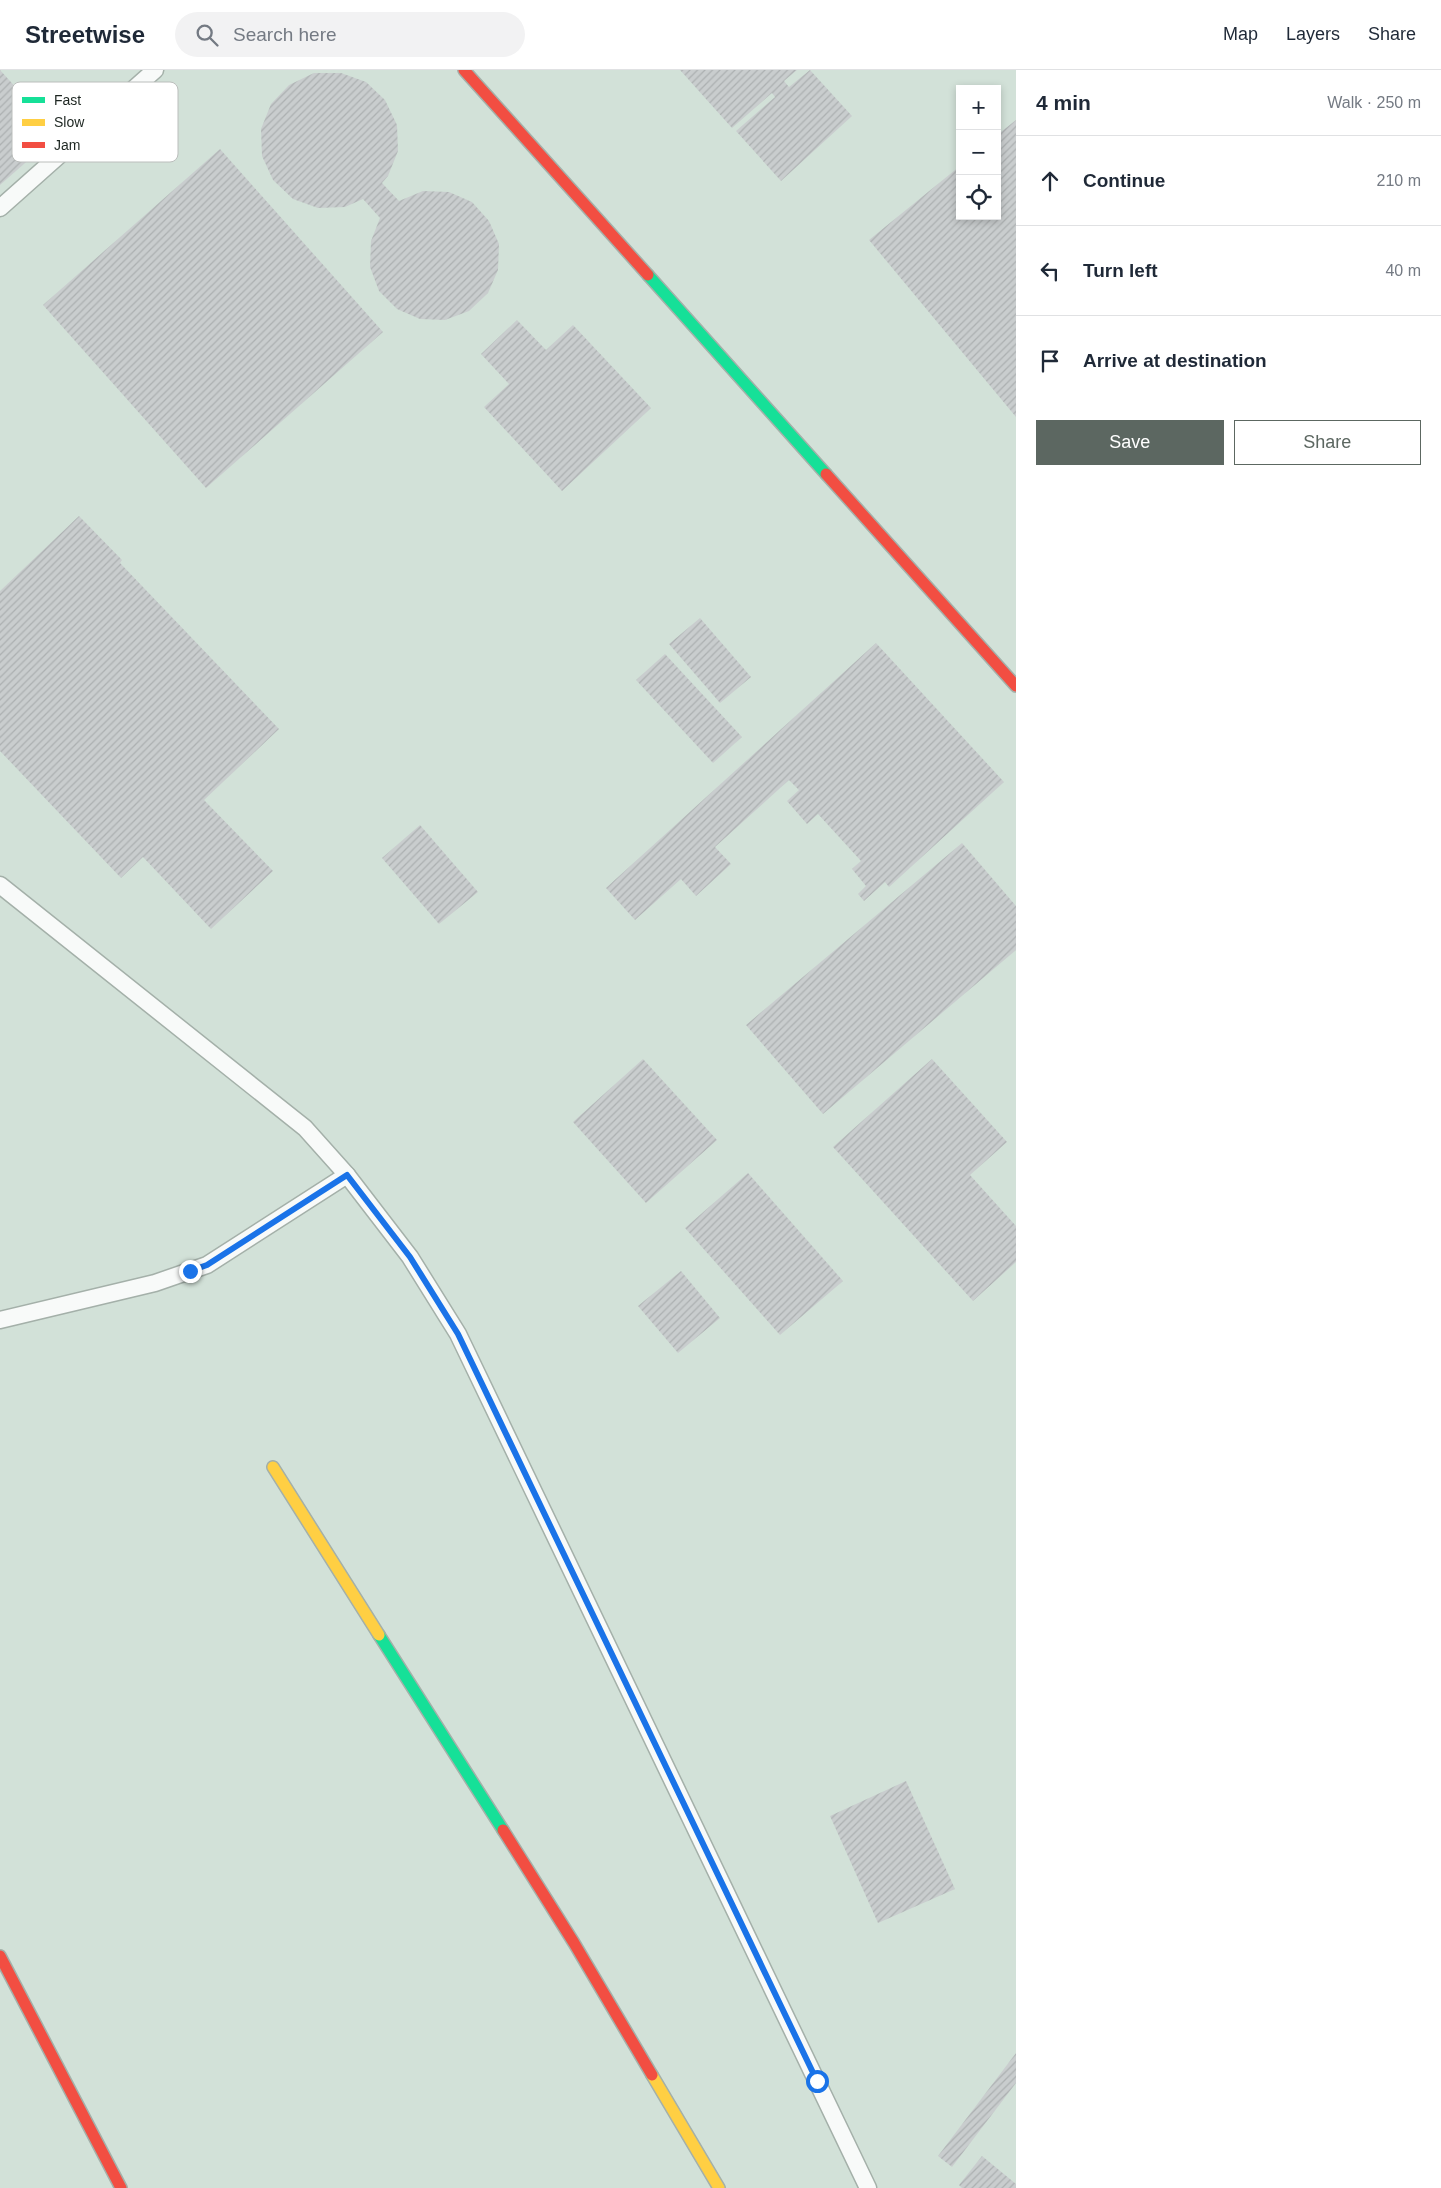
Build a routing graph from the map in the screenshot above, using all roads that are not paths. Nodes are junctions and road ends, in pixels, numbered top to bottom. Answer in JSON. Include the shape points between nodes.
{"nodes":[{"id":1,"x":154,"y":70,"type":"edge"},
{"id":2,"x":464,"y":70,"type":"edge"},
{"id":3,"x":141,"y":82,"type":"edge"},
{"id":4,"x":51,"y":162,"type":"edge"},
{"id":5,"x":0,"y":208,"type":"edge"},
{"id":6,"x":1016,"y":686,"type":"edge"},
{"id":7,"x":0,"y":885,"type":"edge"},
{"id":8,"x":347,"y":1175,"type":"junction"},
{"id":9,"x":0,"y":1320,"type":"edge"},
{"id":10,"x":273,"y":1466,"type":"dead end"},
{"id":11,"x":0,"y":1956,"type":"edge"},
{"id":12,"x":121,"y":2188,"type":"edge"},
{"id":13,"x":719,"y":2188,"type":"edge"},
{"id":14,"x":868,"y":2188,"type":"edge"}],
"edges":[{"from":1,"to":3,"type":"lane"},
{"from":2,"to":6,"type":"street"},
{"from":4,"to":5,"type":"lane"},
{"from":7,"to":8,"type":"lane","via":[[305,1128]]},
{"from":8,"to":9,"type":"lane","via":[[207,1265],[155,1283]]},
{"from":8,"to":14,"type":"lane","via":[[410,1257],[458,1334]]},
{"from":10,"to":13,"type":"street","via":[[574,1943]]},
{"from":11,"to":12,"type":"street"}]}
